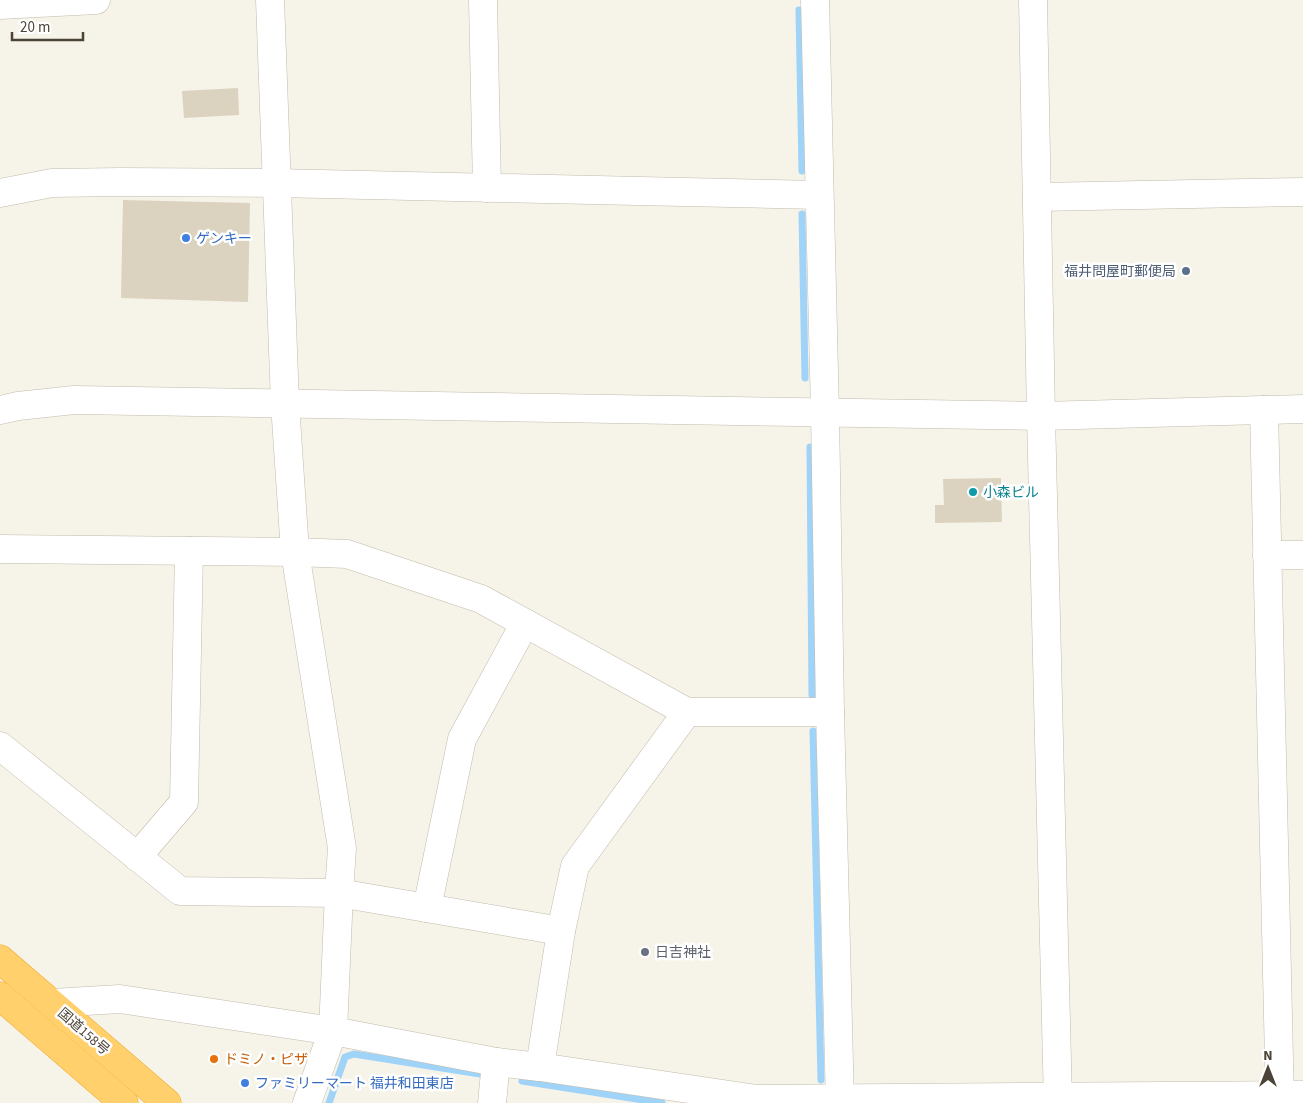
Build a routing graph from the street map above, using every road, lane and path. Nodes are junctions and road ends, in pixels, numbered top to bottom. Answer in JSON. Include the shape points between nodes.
{"nodes":[{"id":1,"x":96,"y":0,"type":"edge"},
{"id":2,"x":270,"y":0,"type":"edge"},
{"id":3,"x":483,"y":0,"type":"edge"},
{"id":4,"x":814,"y":0,"type":"edge"},
{"id":5,"x":1032,"y":0,"type":"edge"},
{"id":6,"x":0,"y":5,"type":"edge"},
{"id":7,"x":276,"y":183,"type":"junction"},
{"id":8,"x":487,"y":188,"type":"junction"},
{"id":9,"x":1303,"y":192,"type":"edge"},
{"id":10,"x":0,"y":193,"type":"edge"},
{"id":11,"x":819,"y":195,"type":"junction"},
{"id":12,"x":1037,"y":197,"type":"junction"},
{"id":13,"x":285,"y":404,"type":"junction"},
{"id":14,"x":1303,"y":409,"type":"edge"},
{"id":15,"x":0,"y":410,"type":"edge"},
{"id":16,"x":1264,"y":410,"type":"junction"},
{"id":17,"x":825,"y":413,"type":"junction"},
{"id":18,"x":1041,"y":416,"type":"junction"},
{"id":19,"x":0,"y":549,"type":"edge"},
{"id":20,"x":189,"y":551,"type":"junction"},
{"id":21,"x":295,"y":552,"type":"junction"},
{"id":22,"x":1268,"y":555,"type":"junction"},
{"id":23,"x":1303,"y":555,"type":"edge"},
{"id":24,"x":524,"y":623,"type":"junction"},
{"id":25,"x":687,"y":712,"type":"junction"},
{"id":26,"x":830,"y":712,"type":"junction"},
{"id":27,"x":0,"y":746,"type":"edge"},
{"id":28,"x":137,"y":857,"type":"junction"},
{"id":29,"x":339,"y":893,"type":"junction"},
{"id":30,"x":427,"y":908,"type":"junction"},
{"id":31,"x":561,"y":931,"type":"junction"},
{"id":32,"x":0,"y":959,"type":"edge"},
{"id":33,"x":0,"y":996,"type":"edge"},
{"id":34,"x":52,"y":1003,"type":"junction"},
{"id":35,"x":333,"y":1031,"type":"junction"},
{"id":36,"x":496,"y":1062,"type":"junction"},
{"id":37,"x":540,"y":1067,"type":"junction"},
{"id":38,"x":1287,"y":1098,"type":"edge"},
{"id":39,"x":1058,"y":1100,"type":"edge"},
{"id":40,"x":841,"y":1101,"type":"edge"},
{"id":41,"x":124,"y":1103,"type":"edge"},
{"id":42,"x":167,"y":1103,"type":"edge"},
{"id":43,"x":307,"y":1103,"type":"edge"},
{"id":44,"x":492,"y":1103,"type":"edge"}],
"edges":[{"from":1,"to":6,"type":"street"},
{"from":2,"to":7,"type":"street"},
{"from":3,"to":8,"type":"street"},
{"from":4,"to":11,"type":"street"},
{"from":5,"to":12,"type":"street"},
{"from":7,"to":8,"type":"street"},
{"from":7,"to":10,"type":"street","via":[[52,184]]},
{"from":7,"to":13,"type":"street"},
{"from":8,"to":11,"type":"street"},
{"from":9,"to":12,"type":"street"},
{"from":11,"to":17,"type":"street"},
{"from":12,"to":18,"type":"street"},
{"from":13,"to":15,"type":"street","via":[[74,400]]},
{"from":13,"to":17,"type":"street"},
{"from":13,"to":21,"type":"street"},
{"from":14,"to":16,"type":"street"},
{"from":16,"to":18,"type":"street"},
{"from":16,"to":22,"type":"street"},
{"from":17,"to":18,"type":"street"},
{"from":17,"to":26,"type":"street"},
{"from":18,"to":39,"type":"street"},
{"from":19,"to":20,"type":"street"},
{"from":20,"to":21,"type":"street"},
{"from":20,"to":28,"type":"street","via":[[184,802]]},
{"from":21,"to":24,"type":"street","via":[[347,554],[481,599]]},
{"from":21,"to":29,"type":"street","via":[[342,848]]},
{"from":22,"to":23,"type":"street"},
{"from":22,"to":38,"type":"street"},
{"from":24,"to":25,"type":"street"},
{"from":24,"to":30,"type":"street","via":[[462,740]]},
{"from":25,"to":26,"type":"street"},
{"from":25,"to":31,"type":"street","via":[[575,866]]},
{"from":26,"to":40,"type":"street"},
{"from":27,"to":28,"type":"street"},
{"from":28,"to":29,"type":"street","via":[[180,891]]},
{"from":29,"to":30,"type":"street"},
{"from":29,"to":35,"type":"street"},
{"from":30,"to":31,"type":"street"},
{"from":31,"to":37,"type":"street"},
{"from":32,"to":34,"type":"highway","name":"国道158号"},
{"from":33,"to":41,"type":"highway","name":"国道158号"},
{"from":34,"to":35,"type":"street","via":[[120,999]]},
{"from":34,"to":42,"type":"highway","name":"国道158号"},
{"from":35,"to":36,"type":"street"},
{"from":35,"to":43,"type":"street"},
{"from":36,"to":37,"type":"street"},
{"from":36,"to":44,"type":"street"},
{"from":37,"to":40,"type":"street","via":[[757,1099]]},
{"from":38,"to":39,"type":"street"},
{"from":39,"to":40,"type":"street"}]}
